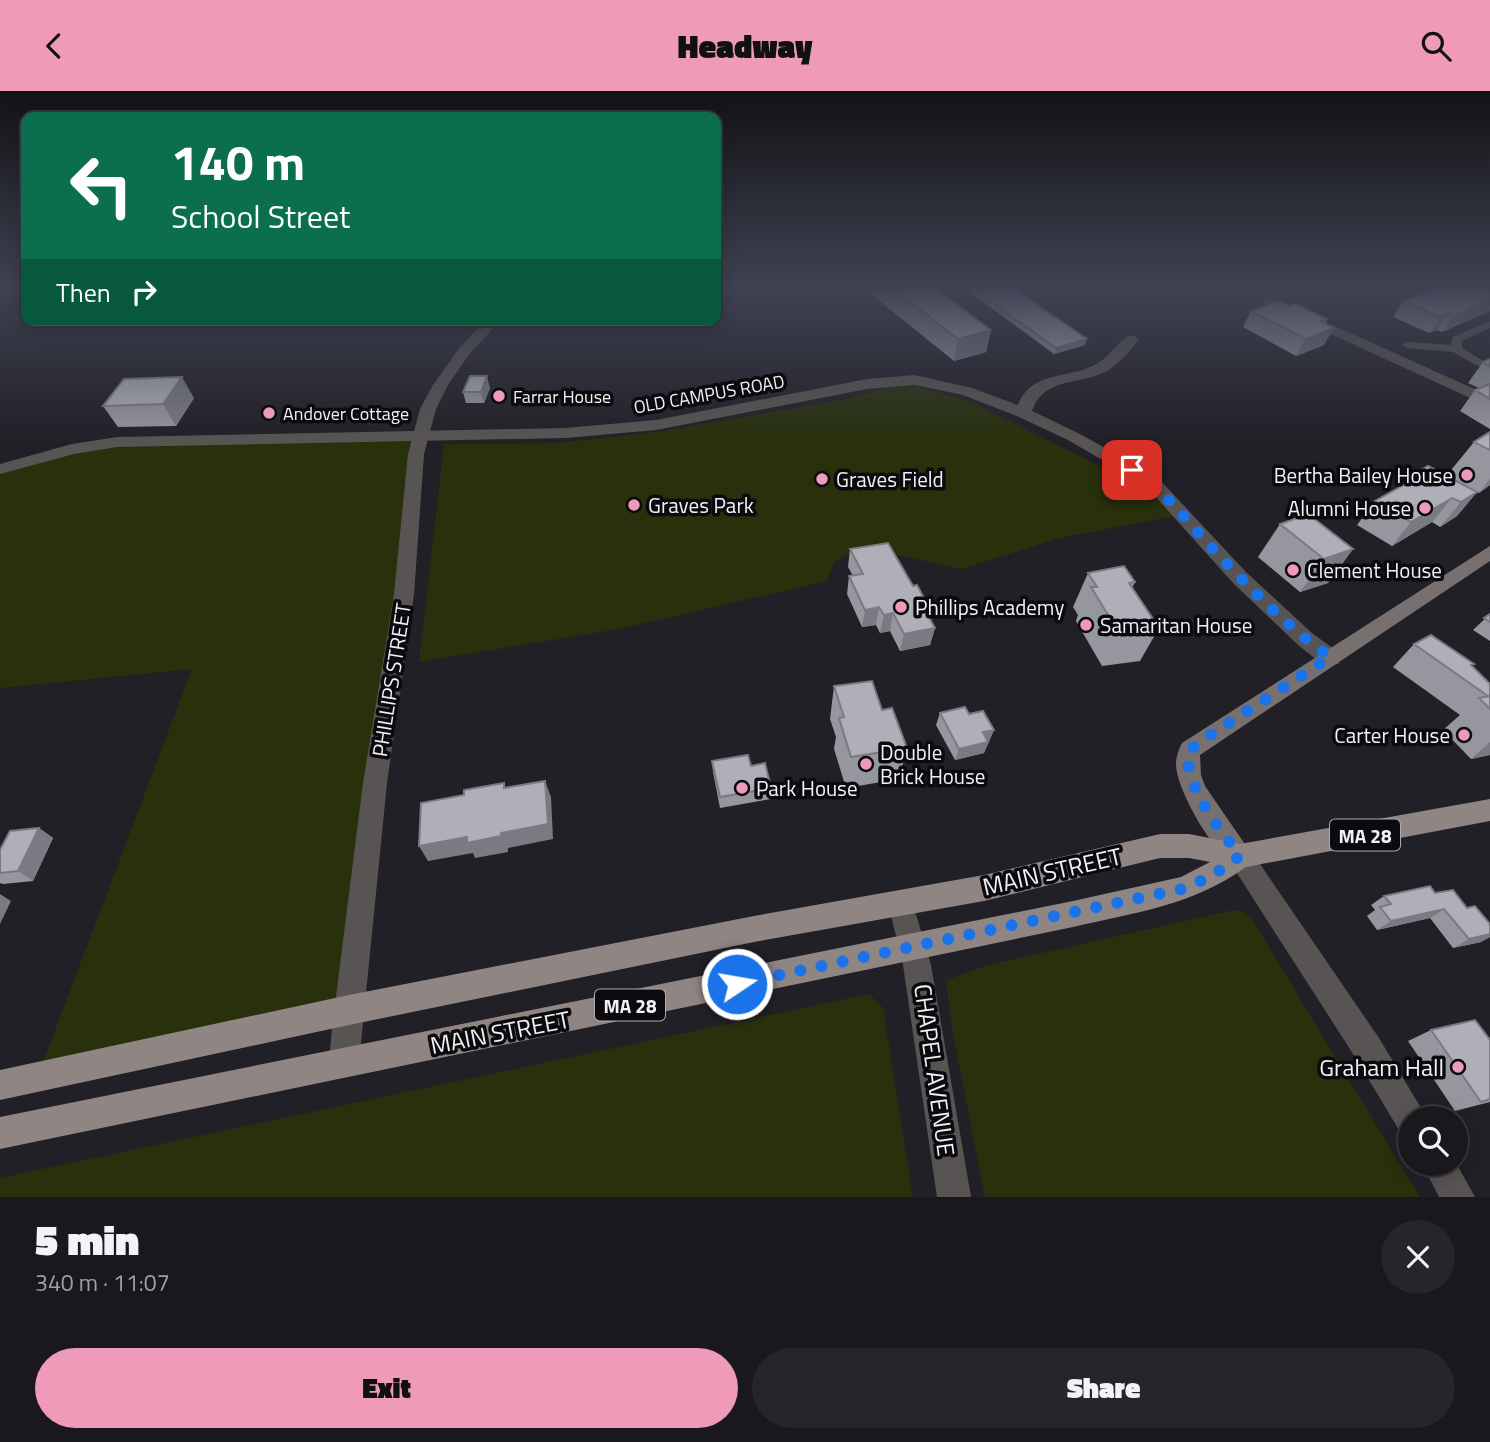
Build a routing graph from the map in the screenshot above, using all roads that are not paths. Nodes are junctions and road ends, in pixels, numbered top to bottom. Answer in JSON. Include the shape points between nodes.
{"nodes":[{"id":1,"x":477,"y":339,"type":"edge"},
{"id":2,"x":1132,"y":339,"type":"dead end"},
{"id":3,"x":1352,"y":339,"type":"edge"},
{"id":4,"x":1458,"y":339,"type":"edge"},
{"id":5,"x":1407,"y":345,"type":"dead end"},
{"id":6,"x":1456,"y":349,"type":"junction"},
{"id":7,"x":1490,"y":370,"type":"edge"},
{"id":8,"x":1490,"y":402,"type":"edge"},
{"id":9,"x":1023,"y":413,"type":"junction"},
{"id":10,"x":421,"y":436,"type":"junction"},
{"id":11,"x":0,"y":469,"type":"edge"},
{"id":12,"x":1490,"y":552,"type":"edge"},
{"id":13,"x":1330,"y":657,"type":"junction"},
{"id":14,"x":1490,"y":810,"type":"edge"},
{"id":15,"x":1240,"y":856,"type":"junction"},
{"id":16,"x":901,"y":903,"type":"junction"},
{"id":17,"x":915,"y":947,"type":"junction"},
{"id":18,"x":349,"y":1010,"type":"junction"},
{"id":19,"x":344,"y":1063,"type":"junction"},
{"id":20,"x":0,"y":1086,"type":"edge"},
{"id":21,"x":1402,"y":1106,"type":"edge"},
{"id":22,"x":0,"y":1133,"type":"edge"},
{"id":23,"x":1445,"y":1176,"type":"edge"},
{"id":24,"x":954,"y":1197,"type":"edge"},
{"id":25,"x":1458,"y":1197,"type":"edge"}],
"edges":[{"from":1,"to":10,"type":"street","name":"PHILLIPS STREET","via":[[442,383],[427,411]]},
{"from":2,"to":9,"type":"street","via":[[1096,371],[1041,385],[1031,392]]},
{"from":3,"to":8,"type":"street"},
{"from":4,"to":6,"type":"street"},
{"from":5,"to":6,"type":"street"},
{"from":6,"to":7,"type":"street"},
{"from":9,"to":10,"type":"street","name":"OLD CAMPUS ROAD","via":[[967,391],[915,380],[867,384],[656,425],[565,433]]},
{"from":9,"to":13,"type":"street","name":"OLD CAMPUS ROAD","via":[[1151,481],[1240,578],[1304,639]]},
{"from":10,"to":11,"type":"street","name":"OLD CAMPUS ROAD","via":[[117,442]]},
{"from":10,"to":18,"type":"street","name":"PHILLIPS STREET"},
{"from":12,"to":13,"type":"main road"},
{"from":13,"to":15,"type":"main road","via":[[1195,745],[1187,756],[1198,796]]},
{"from":14,"to":15,"type":"main road","name":"MAIN STREET","number":"MA 28"},
{"from":15,"to":16,"type":"main road","name":"MAIN STREET","number":"MA 28","via":[[1189,846],[1160,846]]},
{"from":15,"to":17,"type":"main road","name":"MAIN STREET","number":"MA 28","via":[[1182,889]]},
{"from":15,"to":21,"type":"street"},
{"from":16,"to":17,"type":"street","name":"CHAPEL AVENUE"},
{"from":16,"to":18,"type":"main road","name":"MAIN STREET","number":"MA 28"},
{"from":17,"to":19,"type":"main road","name":"MAIN STREET","number":"MA 28"},
{"from":17,"to":24,"type":"street","name":"CHAPEL AVENUE"},
{"from":18,"to":19,"type":"street","name":"PHILLIPS STREET"},
{"from":18,"to":20,"type":"main road","name":"MAIN STREET","number":"MA 28"},
{"from":19,"to":22,"type":"main road","name":"MAIN STREET","number":"MA 28"},
{"from":23,"to":25,"type":"street"}]}
